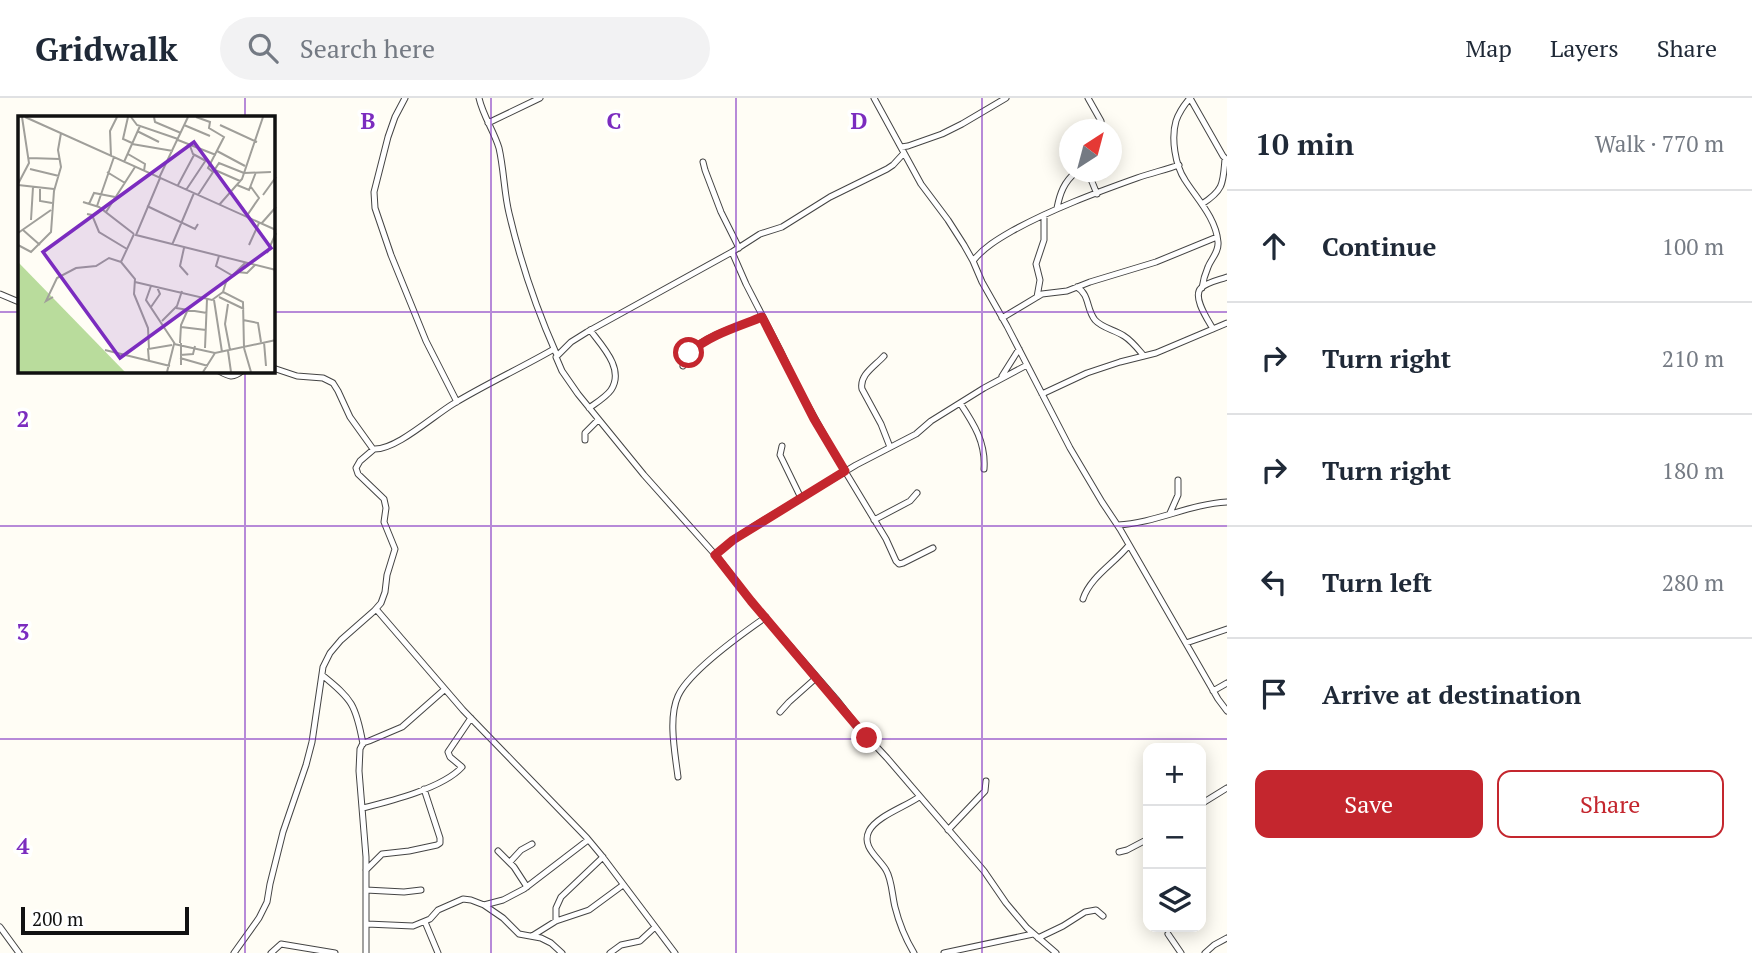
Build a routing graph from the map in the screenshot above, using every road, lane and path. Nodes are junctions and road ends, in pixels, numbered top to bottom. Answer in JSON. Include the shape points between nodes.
{"nodes":[{"id":1,"x":405,"y":98,"type":"edge"},
{"id":2,"x":479,"y":98,"type":"edge"},
{"id":3,"x":540,"y":98,"type":"edge"},
{"id":4,"x":874,"y":98,"type":"edge"},
{"id":5,"x":1006,"y":98,"type":"edge"},
{"id":6,"x":1088,"y":98,"type":"edge"},
{"id":7,"x":1190,"y":98,"type":"edge"},
{"id":8,"x":1100,"y":119,"type":"edge"},
{"id":9,"x":488,"y":123,"type":"junction"},
{"id":10,"x":901,"y":146,"type":"junction"},
{"id":11,"x":904,"y":153,"type":"junction"},
{"id":12,"x":1226,"y":159,"type":"edge"},
{"id":13,"x":703,"y":162,"type":"dead end"},
{"id":14,"x":1179,"y":165,"type":"junction"},
{"id":15,"x":1065,"y":182,"type":"edge"},
{"id":16,"x":1092,"y":182,"type":"edge"},
{"id":17,"x":1097,"y":194,"type":"junction"},
{"id":18,"x":1211,"y":198,"type":"junction"},
{"id":19,"x":1202,"y":204,"type":"junction"},
{"id":20,"x":1057,"y":208,"type":"junction"},
{"id":21,"x":1208,"y":213,"type":"junction"},
{"id":22,"x":1044,"y":215,"type":"junction"},
{"id":23,"x":1217,"y":237,"type":"junction"},
{"id":24,"x":739,"y":248,"type":"junction"},
{"id":25,"x":732,"y":252,"type":"junction"},
{"id":26,"x":973,"y":261,"type":"junction"},
{"id":27,"x":1227,"y":277,"type":"edge"},
{"id":28,"x":1077,"y":287,"type":"junction"},
{"id":29,"x":1202,"y":288,"type":"junction"},
{"id":30,"x":0,"y":294,"type":"edge"},
{"id":31,"x":1037,"y":298,"type":"junction"},
{"id":32,"x":18,"y":302,"type":"edge"},
{"id":33,"x":762,"y":317,"type":"junction"},
{"id":34,"x":1002,"y":318,"type":"junction"},
{"id":35,"x":1227,"y":323,"type":"edge"},
{"id":36,"x":1213,"y":329,"type":"junction"},
{"id":37,"x":590,"y":330,"type":"junction"},
{"id":38,"x":1018,"y":349,"type":"junction"},
{"id":39,"x":556,"y":352,"type":"junction"},
{"id":40,"x":884,"y":356,"type":"dead end"},
{"id":41,"x":1143,"y":356,"type":"junction"},
{"id":42,"x":1027,"y":365,"type":"junction"},
{"id":43,"x":684,"y":366,"type":"dead end"},
{"id":44,"x":275,"y":369,"type":"edge"},
{"id":45,"x":223,"y":373,"type":"edge"},
{"id":46,"x":240,"y":373,"type":"edge"},
{"id":47,"x":1002,"y":378,"type":"junction"},
{"id":48,"x":1042,"y":394,"type":"junction"},
{"id":49,"x":457,"y":402,"type":"junction"},
{"id":50,"x":960,"y":403,"type":"junction"},
{"id":51,"x":589,"y":408,"type":"junction"},
{"id":52,"x":598,"y":420,"type":"junction"},
{"id":53,"x":585,"y":440,"type":"dead end"},
{"id":54,"x":782,"y":446,"type":"dead end"},
{"id":55,"x":890,"y":447,"type":"junction"},
{"id":56,"x":374,"y":449,"type":"junction"},
{"id":57,"x":984,"y":469,"type":"dead end"},
{"id":58,"x":845,"y":471,"type":"junction"},
{"id":59,"x":1178,"y":480,"type":"dead end"},
{"id":60,"x":918,"y":493,"type":"dead end"},
{"id":61,"x":801,"y":498,"type":"junction"},
{"id":62,"x":1227,"y":502,"type":"edge"},
{"id":63,"x":1170,"y":513,"type":"junction"},
{"id":64,"x":874,"y":520,"type":"junction"},
{"id":65,"x":1129,"y":524,"type":"junction"},
{"id":66,"x":1118,"y":525,"type":"junction"},
{"id":67,"x":1122,"y":533,"type":"junction"},
{"id":68,"x":1129,"y":545,"type":"junction"},
{"id":69,"x":933,"y":548,"type":"dead end"},
{"id":70,"x":715,"y":555,"type":"junction"},
{"id":71,"x":1083,"y":599,"type":"dead end"},
{"id":72,"x":376,"y":609,"type":"junction"},
{"id":73,"x":766,"y":617,"type":"junction"},
{"id":74,"x":1227,"y":629,"type":"edge"},
{"id":75,"x":1186,"y":643,"type":"junction"},
{"id":76,"x":322,"y":675,"type":"junction"},
{"id":77,"x":816,"y":678,"type":"junction"},
{"id":78,"x":1227,"y":683,"type":"edge"},
{"id":79,"x":444,"y":690,"type":"junction"},
{"id":80,"x":1213,"y":691,"type":"junction"},
{"id":81,"x":1227,"y":711,"type":"edge"},
{"id":82,"x":780,"y":712,"type":"dead end"},
{"id":83,"x":471,"y":718,"type":"junction"},
{"id":84,"x":363,"y":744,"type":"junction"},
{"id":85,"x":678,"y":777,"type":"dead end"},
{"id":86,"x":986,"y":781,"type":"dead end"},
{"id":87,"x":1227,"y":788,"type":"edge"},
{"id":88,"x":424,"y":789,"type":"junction"},
{"id":89,"x":919,"y":797,"type":"junction"},
{"id":90,"x":1206,"y":801,"type":"edge"},
{"id":91,"x":363,"y":808,"type":"junction"},
{"id":92,"x":948,"y":830,"type":"junction"},
{"id":93,"x":588,"y":840,"type":"junction"},
{"id":94,"x":1143,"y":842,"type":"edge"},
{"id":95,"x":532,"y":844,"type":"dead end"},
{"id":96,"x":498,"y":851,"type":"dead end"},
{"id":97,"x":1119,"y":852,"type":"dead end"},
{"id":98,"x":603,"y":857,"type":"junction"},
{"id":99,"x":510,"y":862,"type":"junction"},
{"id":100,"x":366,"y":870,"type":"junction"},
{"id":101,"x":623,"y":884,"type":"junction"},
{"id":102,"x":527,"y":887,"type":"junction"},
{"id":103,"x":366,"y":890,"type":"junction"},
{"id":104,"x":421,"y":890,"type":"dead end"},
{"id":105,"x":484,"y":905,"type":"junction"},
{"id":106,"x":1103,"y":916,"type":"dead end"},
{"id":107,"x":556,"y":921,"type":"junction"},
{"id":108,"x":425,"y":922,"type":"junction"},
{"id":109,"x":366,"y":924,"type":"junction"},
{"id":110,"x":0,"y":927,"type":"edge"},
{"id":111,"x":654,"y":928,"type":"junction"},
{"id":112,"x":1168,"y":934,"type":"dead end"},
{"id":113,"x":532,"y":936,"type":"junction"},
{"id":114,"x":1036,"y":936,"type":"junction"},
{"id":115,"x":1227,"y":938,"type":"edge"},
{"id":116,"x":236,"y":950,"type":"edge"},
{"id":117,"x":245,"y":951,"type":"edge"},
{"id":118,"x":957,"y":951,"type":"edge"},
{"id":119,"x":19,"y":953,"type":"edge"},
{"id":120,"x":271,"y":953,"type":"edge"},
{"id":121,"x":335,"y":953,"type":"edge"},
{"id":122,"x":366,"y":953,"type":"edge"},
{"id":123,"x":439,"y":953,"type":"edge"},
{"id":124,"x":562,"y":953,"type":"edge"},
{"id":125,"x":610,"y":953,"type":"edge"},
{"id":126,"x":675,"y":953,"type":"edge"},
{"id":127,"x":914,"y":953,"type":"edge"},
{"id":128,"x":944,"y":953,"type":"edge"},
{"id":129,"x":1056,"y":953,"type":"edge"},
{"id":130,"x":1181,"y":953,"type":"edge"},
{"id":131,"x":1205,"y":953,"type":"edge"}],
"edges":[{"from":1,"to":49,"type":"street","via":[[388,137],[374,192],[375,208],[426,341]]},
{"from":2,"to":9,"type":"street"},
{"from":3,"to":9,"type":"street"},
{"from":4,"to":10,"type":"street"},
{"from":5,"to":10,"type":"street","via":[[942,134]]},
{"from":6,"to":8,"type":"street"},
{"from":7,"to":12,"type":"street"},
{"from":7,"to":14,"type":"street","via":[[1175,122]]},
{"from":9,"to":39,"type":"street","via":[[498,146],[517,246]]},
{"from":10,"to":11,"type":"street"},
{"from":11,"to":24,"type":"street","via":[[887,169]]},
{"from":11,"to":26,"type":"street"},
{"from":12,"to":18,"type":"street","via":[[1222,187]]},
{"from":13,"to":24,"type":"street"},
{"from":14,"to":17,"type":"street"},
{"from":14,"to":19,"type":"street","via":[[1182,177]]},
{"from":15,"to":20,"type":"street"},
{"from":16,"to":17,"type":"street"},
{"from":17,"to":20,"type":"street"},
{"from":18,"to":19,"type":"street"},
{"from":18,"to":21,"type":"street"},
{"from":19,"to":21,"type":"street"},
{"from":20,"to":22,"type":"street"},
{"from":21,"to":23,"type":"street"},
{"from":22,"to":26,"type":"street","via":[[1002,237]]},
{"from":22,"to":31,"type":"street","via":[[1044,240],[1036,264],[1040,279]]},
{"from":23,"to":28,"type":"street"},
{"from":23,"to":29,"type":"street","via":[[1219,247]]},
{"from":24,"to":25,"type":"street"},
{"from":25,"to":33,"type":"street"},
{"from":25,"to":37,"type":"street"},
{"from":26,"to":34,"type":"street"},
{"from":27,"to":29,"type":"street"},
{"from":28,"to":31,"type":"street"},
{"from":28,"to":41,"type":"street","via":[[1086,295],[1096,321],[1124,336]]},
{"from":29,"to":36,"type":"street","via":[[1198,295]]},
{"from":30,"to":32,"type":"street"},
{"from":31,"to":34,"type":"street"},
{"from":33,"to":43,"type":"street","via":[[701,344],[689,353]]},
{"from":33,"to":58,"type":"street"},
{"from":34,"to":38,"type":"street"},
{"from":35,"to":36,"type":"street"},
{"from":36,"to":41,"type":"street"},
{"from":37,"to":39,"type":"street"},
{"from":37,"to":51,"type":"street","via":[[615,372],[611,390]]},
{"from":38,"to":42,"type":"street"},
{"from":38,"to":47,"type":"street"},
{"from":39,"to":49,"type":"street"},
{"from":39,"to":51,"type":"street","via":[[562,371]]},
{"from":40,"to":55,"type":"street","via":[[861,383]]},
{"from":41,"to":48,"type":"street","via":[[1087,373]]},
{"from":42,"to":47,"type":"street"},
{"from":42,"to":48,"type":"street"},
{"from":44,"to":56,"type":"street","via":[[333,383]]},
{"from":45,"to":46,"type":"street","via":[[232,377]]},
{"from":47,"to":50,"type":"street"},
{"from":48,"to":66,"type":"street"},
{"from":49,"to":56,"type":"street","via":[[394,443]]},
{"from":50,"to":55,"type":"street"},
{"from":50,"to":57,"type":"street","via":[[979,433]]},
{"from":51,"to":52,"type":"street"},
{"from":52,"to":53,"type":"street","via":[[585,433]]},
{"from":52,"to":70,"type":"street"},
{"from":54,"to":61,"type":"street","via":[[782,459]]},
{"from":55,"to":58,"type":"street"},
{"from":56,"to":72,"type":"street","via":[[356,468],[384,499],[384,522],[395,550]]},
{"from":58,"to":61,"type":"street"},
{"from":58,"to":64,"type":"street"},
{"from":59,"to":63,"type":"street","via":[[1178,495]]},
{"from":60,"to":64,"type":"street"},
{"from":61,"to":70,"type":"street"},
{"from":62,"to":63,"type":"street"},
{"from":63,"to":65,"type":"street"},
{"from":64,"to":69,"type":"street","via":[[899,564]]},
{"from":65,"to":66,"type":"street"},
{"from":65,"to":67,"type":"street"},
{"from":66,"to":67,"type":"street"},
{"from":67,"to":68,"type":"street"},
{"from":68,"to":71,"type":"street","via":[[1088,587]]},
{"from":68,"to":75,"type":"street"},
{"from":70,"to":73,"type":"street"},
{"from":72,"to":76,"type":"street","via":[[330,653]]},
{"from":72,"to":79,"type":"street"},
{"from":73,"to":77,"type":"street"},
{"from":73,"to":85,"type":"street","via":[[708,662],[677,697]]},
{"from":74,"to":75,"type":"street"},
{"from":75,"to":80,"type":"street"},
{"from":76,"to":84,"type":"street","via":[[356,710]]},
{"from":76,"to":116,"type":"street","via":[[312,742],[283,832],[267,902]]},
{"from":77,"to":82,"type":"street"},
{"from":77,"to":89,"type":"street"},
{"from":78,"to":80,"type":"street"},
{"from":79,"to":83,"type":"street"},
{"from":79,"to":84,"type":"street","via":[[402,727]]},
{"from":80,"to":81,"type":"street"},
{"from":83,"to":88,"type":"street","via":[[448,752],[461,768]]},
{"from":83,"to":93,"type":"street"},
{"from":84,"to":91,"type":"street","via":[[359,771]]},
{"from":86,"to":92,"type":"street","via":[[982,796]]},
{"from":87,"to":90,"type":"street"},
{"from":88,"to":91,"type":"street"},
{"from":88,"to":100,"type":"street","via":[[440,843],[382,854]]},
{"from":89,"to":92,"type":"street"},
{"from":89,"to":127,"type":"street","via":[[880,820],[868,837],[872,854],[887,872],[902,930]]},
{"from":91,"to":100,"type":"street"},
{"from":92,"to":114,"type":"street"},
{"from":93,"to":98,"type":"street"},
{"from":93,"to":102,"type":"street"},
{"from":94,"to":97,"type":"street"},
{"from":95,"to":99,"type":"street"},
{"from":96,"to":99,"type":"street"},
{"from":98,"to":101,"type":"street"},
{"from":98,"to":107,"type":"street","via":[[561,897]]},
{"from":99,"to":102,"type":"street"},
{"from":100,"to":103,"type":"street"},
{"from":101,"to":107,"type":"street","via":[[589,910]]},
{"from":101,"to":111,"type":"street"},
{"from":102,"to":105,"type":"street"},
{"from":103,"to":104,"type":"street"},
{"from":103,"to":109,"type":"street"},
{"from":105,"to":108,"type":"street","via":[[463,899],[438,910]]},
{"from":105,"to":113,"type":"street","via":[[514,931]]},
{"from":106,"to":114,"type":"street","via":[[1096,910],[1085,912]]},
{"from":107,"to":113,"type":"street"},
{"from":108,"to":109,"type":"street","via":[[413,926]]},
{"from":108,"to":123,"type":"street"},
{"from":109,"to":122,"type":"street"},
{"from":110,"to":119,"type":"street"},
{"from":111,"to":125,"type":"street","via":[[640,941]]},
{"from":111,"to":126,"type":"street"},
{"from":112,"to":130,"type":"street"},
{"from":113,"to":124,"type":"street"},
{"from":114,"to":118,"type":"street"},
{"from":114,"to":129,"type":"street"},
{"from":115,"to":131,"type":"street"},
{"from":116,"to":117,"type":"street"},
{"from":118,"to":128,"type":"street"},
{"from":120,"to":121,"type":"street","via":[[281,944]]}]}
